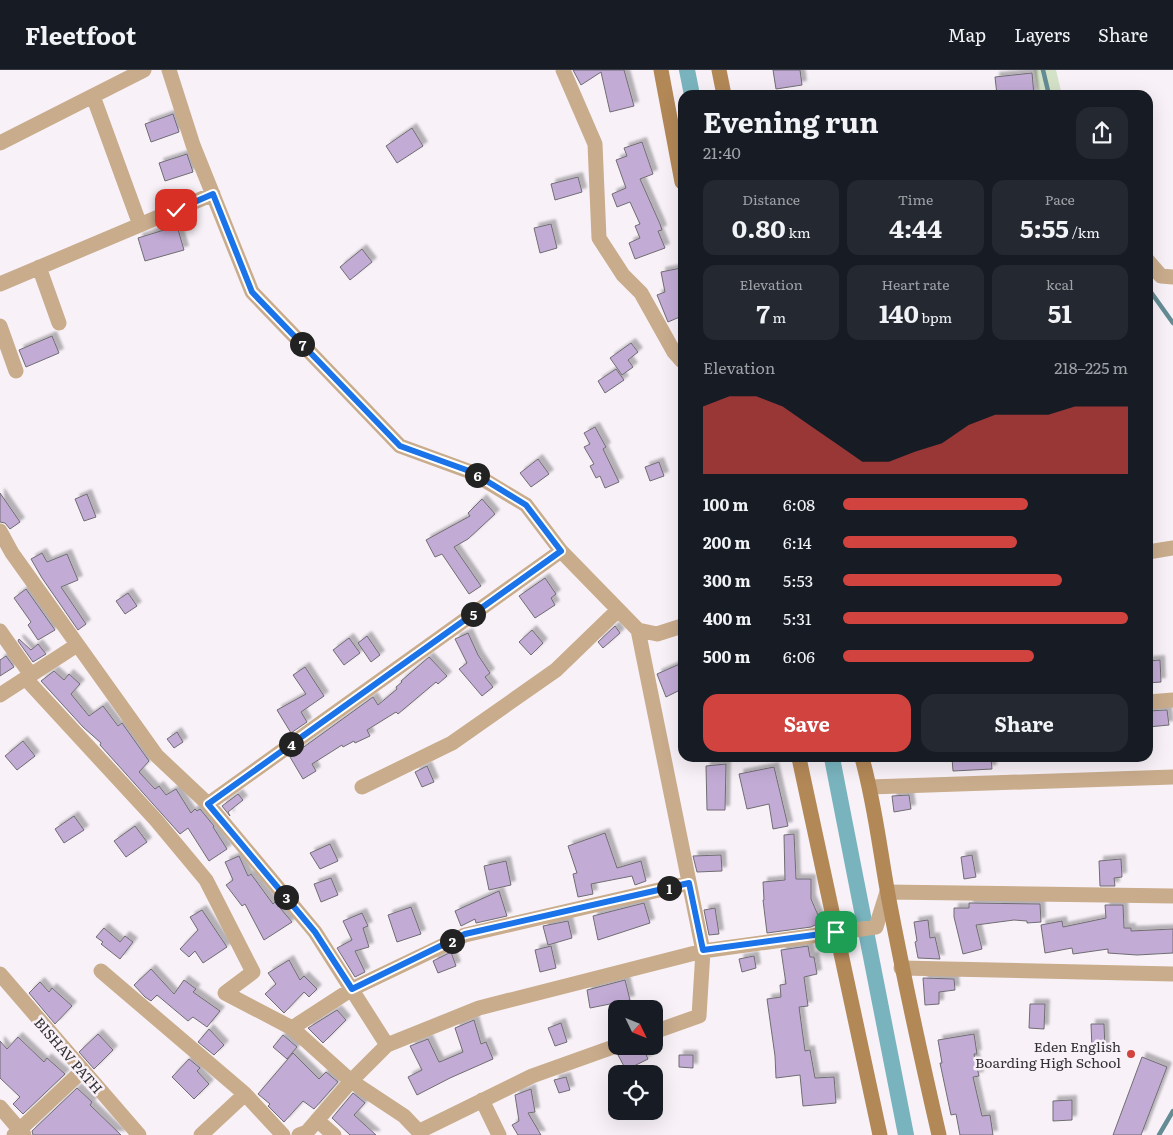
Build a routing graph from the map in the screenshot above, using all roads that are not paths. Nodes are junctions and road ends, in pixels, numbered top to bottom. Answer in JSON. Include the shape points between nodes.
{"nodes":[{"id":1,"x":144,"y":70,"type":"edge"},
{"id":2,"x":169,"y":70,"type":"edge"},
{"id":3,"x":563,"y":70,"type":"edge"},
{"id":4,"x":661,"y":70,"type":"edge"},
{"id":5,"x":719,"y":70,"type":"edge"},
{"id":6,"x":723,"y":90,"type":"edge"},
{"id":7,"x":93,"y":96,"type":"junction"},
{"id":8,"x":0,"y":143,"type":"edge"},
{"id":9,"x":678,"y":161,"type":"edge"},
{"id":10,"x":213,"y":194,"type":"junction"},
{"id":11,"x":140,"y":225,"type":"junction"},
{"id":12,"x":39,"y":267,"type":"junction"},
{"id":13,"x":1153,"y":267,"type":"edge"},
{"id":14,"x":1173,"y":278,"type":"edge"},
{"id":15,"x":0,"y":284,"type":"edge"},
{"id":16,"x":58,"y":323,"type":"dead end"},
{"id":17,"x":0,"y":326,"type":"edge"},
{"id":18,"x":678,"y":356,"type":"edge"},
{"id":19,"x":16,"y":371,"type":"dead end"},
{"id":20,"x":0,"y":530,"type":"edge"},
{"id":21,"x":1173,"y":548,"type":"edge"},
{"id":22,"x":561,"y":551,"type":"junction"},
{"id":23,"x":1153,"y":551,"type":"edge"},
{"id":24,"x":618,"y":610,"type":"junction"},
{"id":25,"x":678,"y":627,"type":"edge"},
{"id":26,"x":638,"y":630,"type":"junction"},
{"id":27,"x":0,"y":631,"type":"edge"},
{"id":28,"x":77,"y":646,"type":"junction"},
{"id":29,"x":28,"y":677,"type":"junction"},
{"id":30,"x":0,"y":695,"type":"edge"},
{"id":31,"x":1173,"y":700,"type":"edge"},
{"id":32,"x":1153,"y":702,"type":"edge"},
{"id":33,"x":800,"y":762,"type":"edge"},
{"id":34,"x":863,"y":762,"type":"edge"},
{"id":35,"x":1173,"y":776,"type":"edge"},
{"id":36,"x":362,"y":786,"type":"dead end"},
{"id":37,"x":870,"y":787,"type":"junction"},
{"id":38,"x":208,"y":804,"type":"junction"},
{"id":39,"x":689,"y":883,"type":"junction"},
{"id":40,"x":887,"y":892,"type":"junction"},
{"id":41,"x":1173,"y":896,"type":"edge"},
{"id":42,"x":836,"y":932,"type":"junction"},
{"id":43,"x":703,"y":950,"type":"junction"},
{"id":44,"x":901,"y":968,"type":"junction"},
{"id":45,"x":101,"y":971,"type":"dead end"},
{"id":46,"x":0,"y":974,"type":"edge"},
{"id":47,"x":1173,"y":974,"type":"edge"},
{"id":48,"x":352,"y":989,"type":"junction"},
{"id":49,"x":292,"y":1028,"type":"junction"},
{"id":50,"x":663,"y":1029,"type":"edge"},
{"id":51,"x":387,"y":1045,"type":"junction"},
{"id":52,"x":608,"y":1049,"type":"edge"},
{"id":53,"x":82,"y":1071,"type":"junction"},
{"id":54,"x":351,"y":1081,"type":"junction"},
{"id":55,"x":245,"y":1094,"type":"junction"},
{"id":56,"x":482,"y":1100,"type":"junction"},
{"id":57,"x":0,"y":1107,"type":"edge"},
{"id":58,"x":317,"y":1120,"type":"junction"},
{"id":59,"x":210,"y":1132,"type":"edge"},
{"id":60,"x":421,"y":1133,"type":"edge"},
{"id":61,"x":19,"y":1134,"type":"edge"},
{"id":62,"x":139,"y":1135,"type":"edge"},
{"id":63,"x":283,"y":1135,"type":"edge"},
{"id":64,"x":299,"y":1135,"type":"edge"},
{"id":65,"x":334,"y":1135,"type":"edge"},
{"id":66,"x":499,"y":1135,"type":"edge"},
{"id":67,"x":880,"y":1135,"type":"edge"},
{"id":68,"x":939,"y":1135,"type":"edge"}],
"edges":[{"from":1,"to":7,"type":"street"},
{"from":2,"to":10,"type":"street"},
{"from":3,"to":18,"type":"street","via":[[595,144],[599,238],[623,274],[641,293]]},
{"from":4,"to":9,"type":"main road"},
{"from":5,"to":6,"type":"main road"},
{"from":7,"to":8,"type":"street"},
{"from":7,"to":11,"type":"street"},
{"from":10,"to":11,"type":"street"},
{"from":10,"to":22,"type":"street","via":[[252,292],[400,446],[472,472],[526,505]]},
{"from":11,"to":12,"type":"street"},
{"from":12,"to":15,"type":"street"},
{"from":12,"to":16,"type":"street"},
{"from":13,"to":14,"type":"street","via":[[1161,276]]},
{"from":17,"to":19,"type":"street"},
{"from":20,"to":28,"type":"street","via":[[12,553]]},
{"from":21,"to":23,"type":"street"},
{"from":22,"to":24,"type":"street"},
{"from":22,"to":38,"type":"street"},
{"from":24,"to":26,"type":"street"},
{"from":24,"to":36,"type":"street","via":[[556,670],[452,743]]},
{"from":25,"to":26,"type":"street","via":[[657,634]]},
{"from":26,"to":39,"type":"street"},
{"from":27,"to":29,"type":"street"},
{"from":28,"to":29,"type":"street"},
{"from":28,"to":38,"type":"street","via":[[157,756]]},
{"from":29,"to":30,"type":"street"},
{"from":29,"to":49,"type":"street","via":[[206,880],[253,972],[225,993]]},
{"from":31,"to":32,"type":"street"},
{"from":33,"to":42,"type":"main road"},
{"from":34,"to":37,"type":"main road"},
{"from":35,"to":37,"type":"street"},
{"from":37,"to":40,"type":"main road"},
{"from":38,"to":48,"type":"street","via":[[315,932]]},
{"from":39,"to":43,"type":"street"},
{"from":39,"to":48,"type":"street","via":[[465,934]]},
{"from":40,"to":41,"type":"street"},
{"from":40,"to":42,"type":"street","via":[[876,926]]},
{"from":40,"to":44,"type":"main road"},
{"from":42,"to":43,"type":"street"},
{"from":42,"to":67,"type":"main road"},
{"from":43,"to":50,"type":"street","via":[[699,1016]]},
{"from":43,"to":51,"type":"street","via":[[479,1008]]},
{"from":44,"to":47,"type":"street"},
{"from":44,"to":68,"type":"main road"},
{"from":45,"to":55,"type":"street"},
{"from":46,"to":53,"type":"street","name":"BISHAV PATH"},
{"from":48,"to":49,"type":"street"},
{"from":48,"to":51,"type":"street"},
{"from":49,"to":54,"type":"street"},
{"from":51,"to":54,"type":"street"},
{"from":52,"to":56,"type":"street","via":[[532,1076]]},
{"from":53,"to":61,"type":"street"},
{"from":53,"to":62,"type":"street","name":"BISHAV PATH"},
{"from":54,"to":58,"type":"street"},
{"from":54,"to":60,"type":"street","via":[[404,1116]]},
{"from":55,"to":59,"type":"street"},
{"from":55,"to":63,"type":"street"},
{"from":56,"to":60,"type":"street"},
{"from":56,"to":66,"type":"street"},
{"from":57,"to":61,"type":"street"},
{"from":58,"to":64,"type":"street","via":[[307,1132]]},
{"from":58,"to":65,"type":"street"}]}
